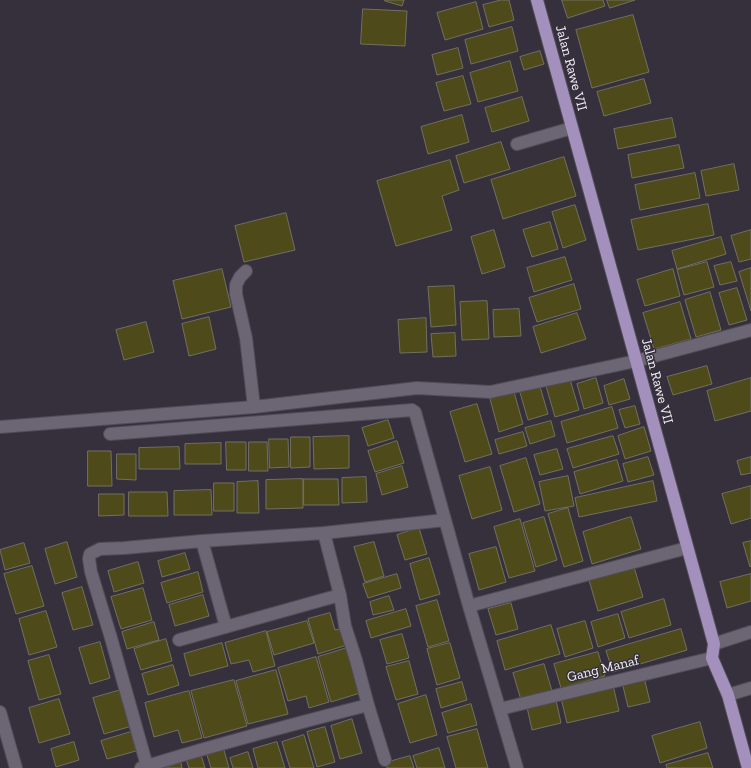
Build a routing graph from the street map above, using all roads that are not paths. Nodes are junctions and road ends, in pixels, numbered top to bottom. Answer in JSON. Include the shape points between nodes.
{"nodes":[{"id":1,"x":537,"y":0,"type":"edge"},
{"id":2,"x":572,"y":128,"type":"junction"},
{"id":3,"x":517,"y":144,"type":"dead end"},
{"id":4,"x":246,"y":271,"type":"dead end"},
{"id":5,"x":751,"y":330,"type":"edge"},
{"id":6,"x":636,"y":361,"type":"junction"},
{"id":7,"x":254,"y":407,"type":"junction"},
{"id":8,"x":0,"y":427,"type":"edge"},
{"id":9,"x":110,"y":434,"type":"dead end"},
{"id":10,"x":445,"y":520,"type":"junction"},
{"id":11,"x":324,"y":533,"type":"junction"},
{"id":12,"x":202,"y":541,"type":"junction"},
{"id":13,"x":687,"y":548,"type":"junction"},
{"id":14,"x":340,"y":595,"type":"junction"},
{"id":15,"x":469,"y":606,"type":"junction"},
{"id":16,"x":226,"y":626,"type":"junction"},
{"id":17,"x":751,"y":632,"type":"edge"},
{"id":18,"x":179,"y":640,"type":"dead end"},
{"id":19,"x":714,"y":644,"type":"junction"},
{"id":20,"x":712,"y":658,"type":"junction"},
{"id":21,"x":751,"y":688,"type":"edge"},
{"id":22,"x":728,"y":695,"type":"junction"},
{"id":23,"x":368,"y":704,"type":"junction"},
{"id":24,"x":500,"y":709,"type":"junction"},
{"id":25,"x":0,"y":712,"type":"edge"},
{"id":26,"x":385,"y":760,"type":"dead end"},
{"id":27,"x":144,"y":767,"type":"edge"},
{"id":28,"x":16,"y":768,"type":"edge"},
{"id":29,"x":517,"y":768,"type":"edge"},
{"id":30,"x":748,"y":768,"type":"edge"}],
"edges":[{"from":1,"to":2,"type":"main road","name":"Jalan Rawe VII"},
{"from":2,"to":3,"type":"street"},
{"from":2,"to":6,"type":"main road","name":"Jalan Rawe VII"},
{"from":4,"to":7,"type":"street","via":[[236,285],[236,294],[246,338]]},
{"from":5,"to":6,"type":"street"},
{"from":6,"to":7,"type":"street","via":[[490,392],[417,388]]},
{"from":6,"to":13,"type":"main road","name":"Jalan Rawe VII"},
{"from":7,"to":8,"type":"street"},
{"from":9,"to":10,"type":"street","via":[[412,410],[415,412]]},
{"from":10,"to":11,"type":"street"},
{"from":10,"to":15,"type":"street"},
{"from":11,"to":12,"type":"street"},
{"from":11,"to":14,"type":"street"},
{"from":12,"to":16,"type":"street"},
{"from":12,"to":27,"type":"street","via":[[100,549],[90,554],[91,572]]},
{"from":13,"to":15,"type":"street"},
{"from":13,"to":19,"type":"main road","name":"Jalan Rawe VII"},
{"from":14,"to":16,"type":"street"},
{"from":14,"to":23,"type":"street","via":[[345,626]]},
{"from":15,"to":24,"type":"street"},
{"from":16,"to":18,"type":"street"},
{"from":17,"to":19,"type":"street"},
{"from":19,"to":20,"type":"main road","name":"Jalan Rawe VII"},
{"from":20,"to":22,"type":"main road"},
{"from":20,"to":24,"type":"street","name":"Gang Manaf"},
{"from":21,"to":22,"type":"street"},
{"from":22,"to":30,"type":"main road"},
{"from":23,"to":26,"type":"street"},
{"from":23,"to":27,"type":"street"},
{"from":24,"to":29,"type":"street"},
{"from":25,"to":28,"type":"street"}]}
